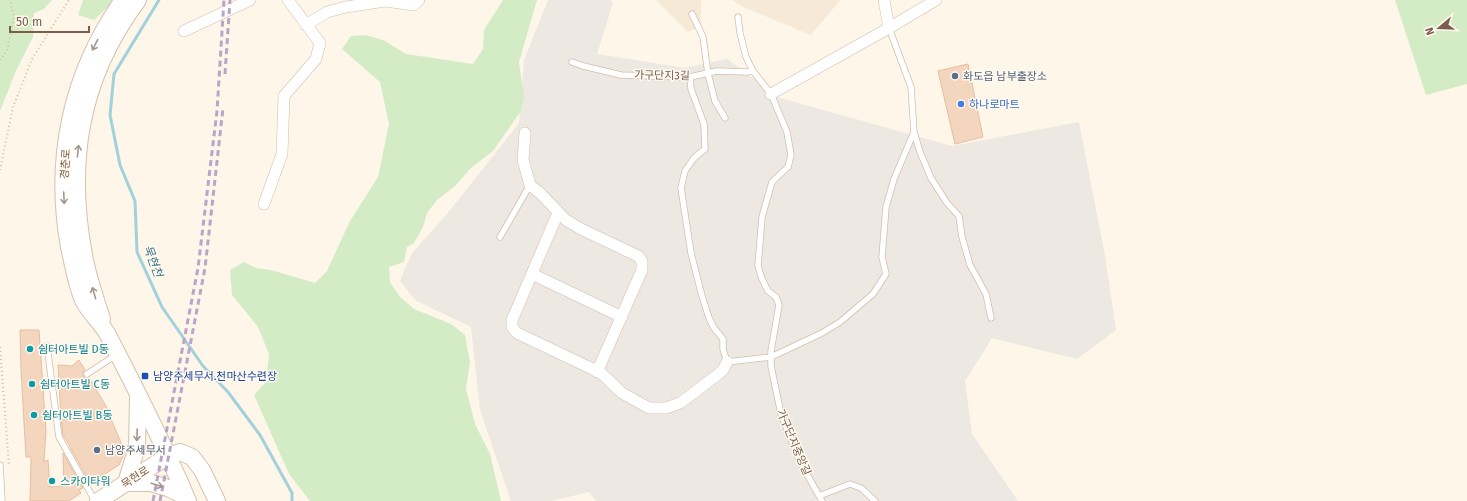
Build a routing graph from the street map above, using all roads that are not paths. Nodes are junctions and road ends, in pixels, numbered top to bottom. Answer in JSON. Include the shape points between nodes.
{"nodes":[{"id":1,"x":123,"y":0,"type":"edge"},
{"id":2,"x":138,"y":0,"type":"edge"},
{"id":3,"x":250,"y":0,"type":"edge"},
{"id":4,"x":288,"y":0,"type":"edge"},
{"id":5,"x":419,"y":0,"type":"edge"},
{"id":6,"x":884,"y":0,"type":"edge"},
{"id":7,"x":934,"y":1,"type":"edge"},
{"id":8,"x":692,"y":14,"type":"dead end"},
{"id":9,"x":738,"y":16,"type":"dead end"},
{"id":10,"x":306,"y":25,"type":"junction"},
{"id":11,"x":888,"y":28,"type":"junction"},
{"id":12,"x":184,"y":31,"type":"dead end"},
{"id":13,"x":572,"y":62,"type":"dead end"},
{"id":14,"x":753,"y":71,"type":"junction"},
{"id":15,"x":708,"y":74,"type":"junction"},
{"id":16,"x":690,"y":77,"type":"junction"},
{"id":17,"x":771,"y":94,"type":"junction"},
{"id":18,"x":725,"y":118,"type":"dead end"},
{"id":19,"x":914,"y":132,"type":"junction"},
{"id":20,"x":525,"y":133,"type":"dead end"},
{"id":21,"x":530,"y":186,"type":"junction"},
{"id":22,"x":264,"y":204,"type":"dead end"},
{"id":23,"x":558,"y":213,"type":"junction"},
{"id":24,"x":500,"y":237,"type":"dead end"},
{"id":25,"x":532,"y":274,"type":"junction"},
{"id":26,"x":622,"y":317,"type":"junction"},
{"id":27,"x":991,"y":318,"type":"dead end"},
{"id":28,"x":105,"y":330,"type":"junction"},
{"id":29,"x":47,"y":346,"type":"dead end"},
{"id":30,"x":118,"y":354,"type":"junction"},
{"id":31,"x":771,"y":357,"type":"junction"},
{"id":32,"x":728,"y":362,"type":"junction"},
{"id":33,"x":597,"y":372,"type":"junction"},
{"id":34,"x":87,"y":374,"type":"dead end"},
{"id":35,"x":138,"y":396,"type":"junction"},
{"id":36,"x":168,"y":456,"type":"junction"},
{"id":37,"x":0,"y":465,"type":"edge"},
{"id":38,"x":126,"y":483,"type":"junction"},
{"id":39,"x":187,"y":499,"type":"edge"},
{"id":40,"x":821,"y":499,"type":"edge"},
{"id":41,"x":2,"y":501,"type":"edge"},
{"id":42,"x":95,"y":501,"type":"edge"},
{"id":43,"x":98,"y":501,"type":"edge"},
{"id":44,"x":217,"y":501,"type":"edge"},
{"id":45,"x":875,"y":501,"type":"edge"}],
"edges":[{"from":1,"to":28,"type":"street","name":"경춘로","one_way":true,"via":[[94,48],[77,91],[70,114],[63,167],[66,229],[73,265],[83,301]]},
{"from":28,"to":2,"type":"street","name":"경춘로","one_way":true,"via":[[85,262],[80,234],[76,167],[89,93],[119,28]]},
{"from":3,"to":12,"type":"street"},
{"from":4,"to":10,"type":"street"},
{"from":5,"to":10,"type":"street","via":[[414,5],[385,1],[346,7],[327,12]]},
{"from":6,"to":11,"type":"street"},
{"from":7,"to":11,"type":"street"},
{"from":8,"to":15,"type":"lane","via":[[703,37]]},
{"from":9,"to":14,"type":"lane","name":"가구단지중앙길","via":[[746,57]]},
{"from":10,"to":22,"type":"street","via":[[320,43],[316,60],[284,96],[282,154]]},
{"from":11,"to":17,"type":"street"},
{"from":11,"to":19,"type":"lane","via":[[911,87]]},
{"from":13,"to":16,"type":"lane","name":"가구단지3길","via":[[620,74]]},
{"from":14,"to":15,"type":"lane","name":"가구단지3길","via":[[718,71]]},
{"from":14,"to":17,"type":"lane","name":"가구단지중앙길"},
{"from":15,"to":16,"type":"lane","name":"가구단지3길"},
{"from":15,"to":18,"type":"lane","via":[[715,101]]},
{"from":16,"to":32,"type":"lane","via":[[704,124],[705,149],[694,158],[685,171],[681,188],[684,211],[702,296],[709,318],[723,338],[723,349]]},
{"from":17,"to":31,"type":"lane","name":"가구단지중앙길","via":[[787,132],[791,155],[788,167],[772,182],[762,217],[758,254],[762,279],[779,305]]},
{"from":19,"to":27,"type":"lane","via":[[931,178],[959,216],[970,265],[986,294]]},
{"from":19,"to":31,"type":"lane","via":[[894,179],[886,207],[882,257],[886,274],[873,294],[840,322]]},
{"from":20,"to":21,"type":"street","via":[[523,160]]},
{"from":21,"to":23,"type":"street"},
{"from":21,"to":24,"type":"lane"},
{"from":23,"to":25,"type":"street"},
{"from":23,"to":26,"type":"street","via":[[581,230],[638,256],[642,261],[642,270]]},
{"from":25,"to":26,"type":"street"},
{"from":25,"to":33,"type":"street","via":[[512,320],[512,327],[517,333]]},
{"from":26,"to":33,"type":"street"},
{"from":28,"to":30,"type":"street","name":"경춘로"},
{"from":29,"to":42,"type":"lane","via":[[59,437]]},
{"from":30,"to":34,"type":"lane"},
{"from":30,"to":35,"type":"street","name":"경춘로"},
{"from":31,"to":32,"type":"lane"},
{"from":31,"to":40,"type":"lane","name":"가구단지중앙길","via":[[781,414],[800,462]]},
{"from":32,"to":33,"type":"street","via":[[723,370],[702,388],[680,403],[666,408],[649,408],[622,393]]},
{"from":35,"to":36,"type":"street","name":"경춘로"},
{"from":35,"to":38,"type":"street","one_way":true,"via":[[137,447]]},
{"from":36,"to":38,"type":"street","name":"묵현로"},
{"from":36,"to":39,"type":"street","name":"경춘로"},
{"from":36,"to":44,"type":"street","name":"묵현로","via":[[180,452],[192,457],[202,470]]},
{"from":37,"to":41,"type":"lane"},
{"from":38,"to":39,"type":"street","one_way":true,"via":[[151,483],[168,488]]},
{"from":38,"to":43,"type":"street","name":"묵현로"},
{"from":40,"to":45,"type":"lane","via":[[850,484],[861,488]]}]}
